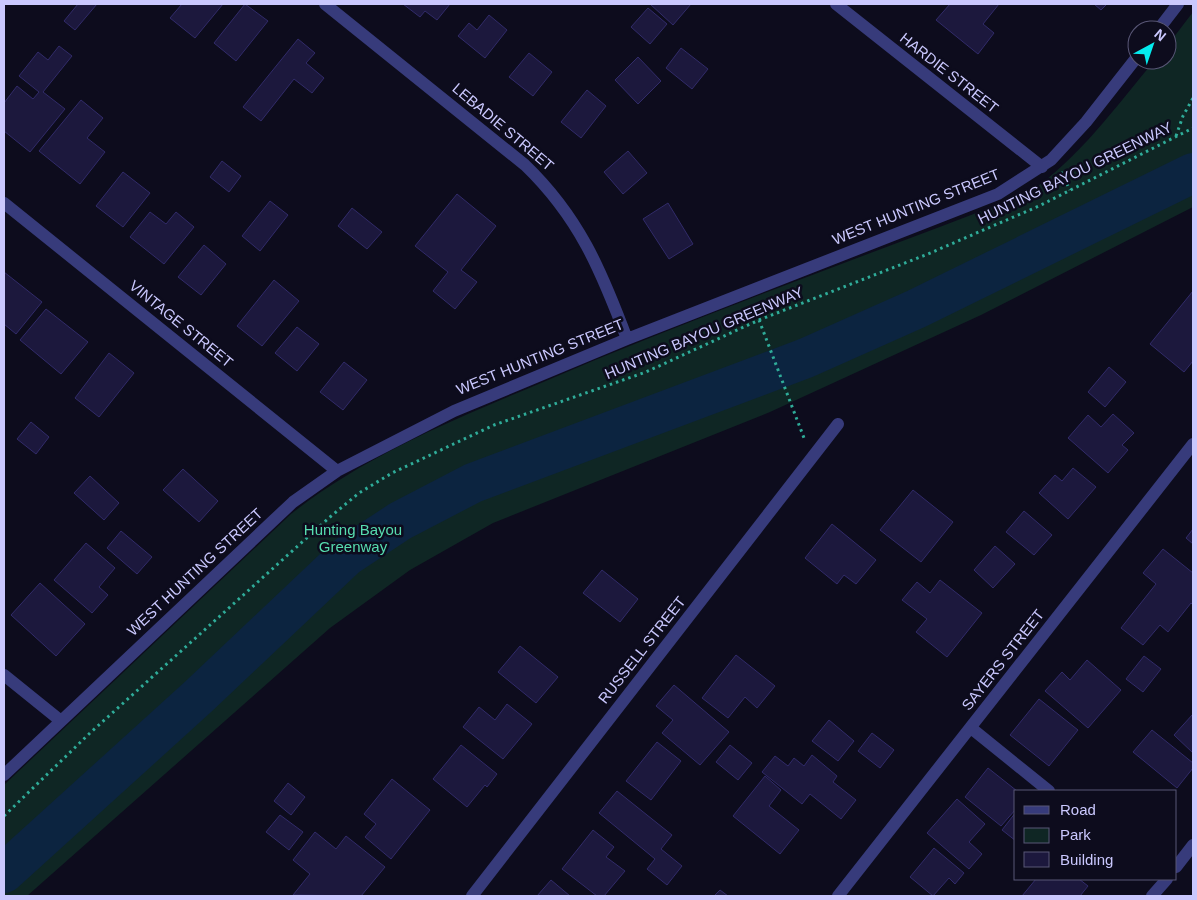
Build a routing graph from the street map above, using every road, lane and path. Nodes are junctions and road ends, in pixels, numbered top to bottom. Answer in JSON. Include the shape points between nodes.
{"nodes":[{"id":1,"x":325,"y":4,"type":"edge"},
{"id":2,"x":836,"y":4,"type":"edge"},
{"id":3,"x":1178,"y":4,"type":"edge"},
{"id":4,"x":1166,"y":20,"type":"edge"},
{"id":5,"x":1127,"y":69,"type":"edge"},
{"id":6,"x":1193,"y":98,"type":"edge"},
{"id":7,"x":1193,"y":128,"type":"edge"},
{"id":8,"x":1175,"y":136,"type":"junction"},
{"id":9,"x":1042,"y":167,"type":"junction"},
{"id":10,"x":4,"y":203,"type":"edge"},
{"id":11,"x":759,"y":320,"type":"junction"},
{"id":12,"x":626,"y":339,"type":"junction"},
{"id":13,"x":838,"y":424,"type":"dead end"},
{"id":14,"x":1193,"y":444,"type":"edge"},
{"id":15,"x":812,"y":458,"type":"junction"},
{"id":16,"x":337,"y":471,"type":"junction"},
{"id":17,"x":4,"y":675,"type":"edge"},
{"id":18,"x":61,"y":721,"type":"junction"},
{"id":19,"x":971,"y":728,"type":"junction"},
{"id":20,"x":4,"y":775,"type":"edge"},
{"id":21,"x":1048,"y":790,"type":"edge"},
{"id":22,"x":4,"y":816,"type":"edge"},
{"id":23,"x":1193,"y":845,"type":"edge"},
{"id":24,"x":1177,"y":866,"type":"edge"},
{"id":25,"x":1162,"y":880,"type":"edge"},
{"id":26,"x":472,"y":896,"type":"edge"},
{"id":27,"x":838,"y":896,"type":"edge"},
{"id":28,"x":1152,"y":896,"type":"edge"}],
"edges":[{"from":1,"to":12,"type":"street","name":"LEBADIE STREET","via":[[526,164],[548,187],[587,244],[603,275]]},
{"from":2,"to":9,"type":"street","name":"HARDIE STREET"},
{"from":3,"to":4,"type":"street"},
{"from":5,"to":9,"type":"street","name":"WEST HUNTING STREET","via":[[1086,122]]},
{"from":6,"to":8,"type":"path"},
{"from":7,"to":8,"type":"path","name":"HUNTING BAYOU GREENWAY"},
{"from":8,"to":11,"type":"path","name":"HUNTING BAYOU GREENWAY","via":[[1031,210]]},
{"from":9,"to":12,"type":"street","name":"WEST HUNTING STREET","via":[[998,194]]},
{"from":10,"to":16,"type":"street","name":"VINTAGE STREET"},
{"from":11,"to":15,"type":"path"},
{"from":11,"to":22,"type":"path","name":"HUNTING BAYOU GREENWAY","via":[[646,372],[494,425],[392,473],[359,493],[90,733]]},
{"from":12,"to":16,"type":"street","name":"WEST HUNTING STREET","via":[[454,411]]},
{"from":13,"to":15,"type":"street","name":"RUSSELL STREET"},
{"from":14,"to":19,"type":"street","name":"SAYERS STREET"},
{"from":15,"to":26,"type":"street","name":"RUSSELL STREET"},
{"from":16,"to":18,"type":"street","name":"WEST HUNTING STREET","via":[[293,502]]},
{"from":17,"to":18,"type":"street"},
{"from":18,"to":20,"type":"street","name":"WEST HUNTING STREET"},
{"from":19,"to":21,"type":"street"},
{"from":19,"to":27,"type":"street","name":"SAYERS STREET"},
{"from":23,"to":24,"type":"street"},
{"from":25,"to":28,"type":"street"}]}
